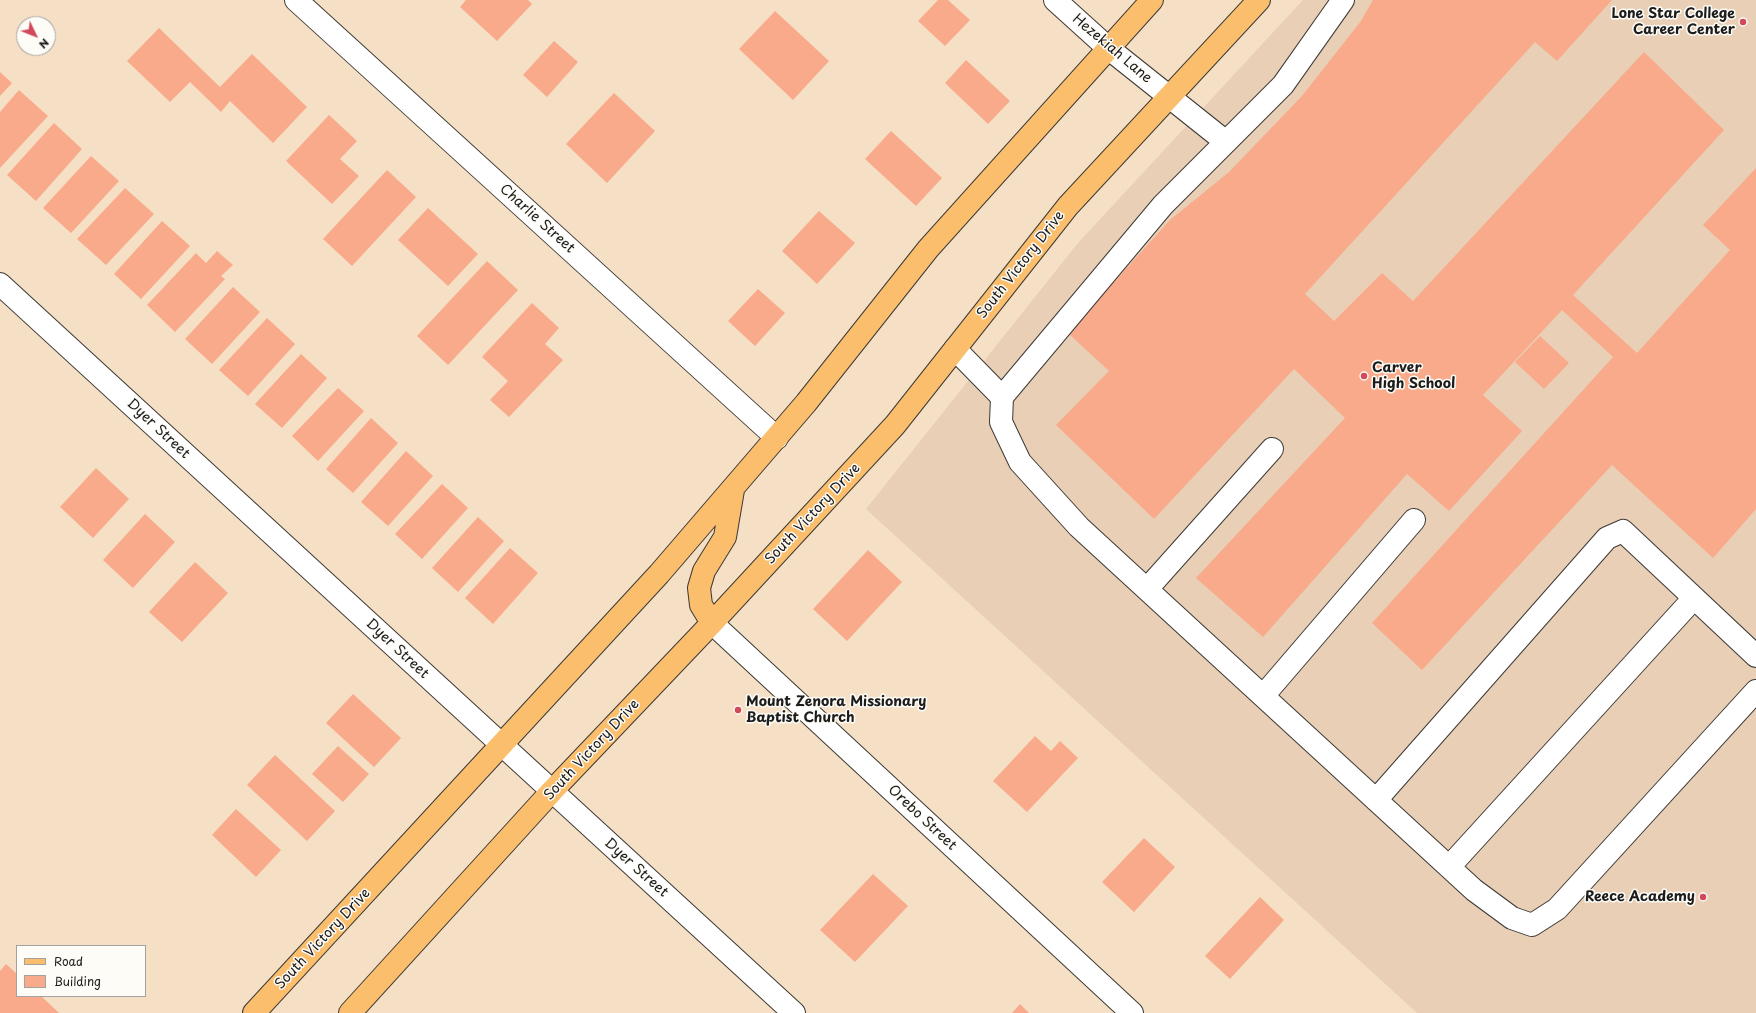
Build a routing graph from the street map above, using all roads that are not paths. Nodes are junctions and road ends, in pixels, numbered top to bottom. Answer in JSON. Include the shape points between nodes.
{"nodes":[{"id":1,"x":296,"y":0,"type":"edge"},
{"id":2,"x":1055,"y":0,"type":"edge"},
{"id":3,"x":1152,"y":0,"type":"edge"},
{"id":4,"x":1259,"y":0,"type":"edge"},
{"id":5,"x":1343,"y":0,"type":"edge"},
{"id":6,"x":1108,"y":48,"type":"junction"},
{"id":7,"x":1170,"y":97,"type":"junction"},
{"id":8,"x":1226,"y":142,"type":"junction"},
{"id":9,"x":0,"y":284,"type":"edge"},
{"id":10,"x":955,"y":349,"type":"junction"},
{"id":11,"x":1002,"y":397,"type":"junction"},
{"id":12,"x":777,"y":438,"type":"junction"},
{"id":13,"x":1272,"y":449,"type":"dead end"},
{"id":14,"x":733,"y":490,"type":"junction"},
{"id":15,"x":1414,"y":520,"type":"dead end"},
{"id":16,"x":1147,"y":589,"type":"junction"},
{"id":17,"x":1694,"y":598,"type":"junction"},
{"id":18,"x":712,"y":623,"type":"junction"},
{"id":19,"x":1756,"y":656,"type":"edge"},
{"id":20,"x":1756,"y":691,"type":"edge"},
{"id":21,"x":1264,"y":696,"type":"junction"},
{"id":22,"x":502,"y":745,"type":"junction"},
{"id":23,"x":552,"y":791,"type":"junction"},
{"id":24,"x":1376,"y":800,"type":"junction"},
{"id":25,"x":1449,"y":867,"type":"junction"},
{"id":26,"x":254,"y":1013,"type":"edge"},
{"id":27,"x":350,"y":1013,"type":"edge"},
{"id":28,"x":794,"y":1013,"type":"edge"},
{"id":29,"x":1132,"y":1013,"type":"edge"}],
"edges":[{"from":1,"to":12,"type":"street","name":"Charlie Street"},
{"from":2,"to":6,"type":"street","name":"Hezekiah Lane"},
{"from":3,"to":6,"type":"main road","name":"South Victory Drive"},
{"from":4,"to":7,"type":"main road","name":"South Victory Drive"},
{"from":5,"to":8,"type":"street","via":[[1283,85]]},
{"from":6,"to":7,"type":"street","name":"Hezekiah Lane"},
{"from":6,"to":12,"type":"main road","name":"South Victory Drive","via":[[928,249]]},
{"from":7,"to":8,"type":"street","name":"Hezekiah Lane"},
{"from":7,"to":10,"type":"main road","name":"South Victory Drive","via":[[1068,206]]},
{"from":8,"to":11,"type":"street","via":[[1163,205]]},
{"from":9,"to":22,"type":"street","name":"Dyer Street"},
{"from":10,"to":11,"type":"street"},
{"from":10,"to":18,"type":"main road","name":"South Victory Drive","via":[[895,425]]},
{"from":11,"to":16,"type":"street","via":[[1001,422],[1020,462],[1079,527]]},
{"from":12,"to":14,"type":"main road","name":"South Victory Drive"},
{"from":13,"to":16,"type":"street"},
{"from":14,"to":18,"type":"main road","via":[[725,537],[704,571],[699,588],[701,605]]},
{"from":14,"to":22,"type":"main road","name":"South Victory Drive"},
{"from":15,"to":21,"type":"street"},
{"from":16,"to":21,"type":"street"},
{"from":17,"to":19,"type":"street"},
{"from":17,"to":24,"type":"street","via":[[1623,531],[1607,538]]},
{"from":17,"to":25,"type":"street"},
{"from":18,"to":23,"type":"main road","name":"South Victory Drive"},
{"from":18,"to":29,"type":"street","name":"Orebo Street"},
{"from":20,"to":25,"type":"street","via":[[1557,909],[1532,925],[1512,918],[1474,890]]},
{"from":21,"to":24,"type":"street"},
{"from":22,"to":23,"type":"street","name":"Dyer Street"},
{"from":22,"to":26,"type":"main road","name":"South Victory Drive"},
{"from":23,"to":27,"type":"main road","name":"South Victory Drive"},
{"from":23,"to":28,"type":"street","name":"Dyer Street"},
{"from":24,"to":25,"type":"street"}]}
